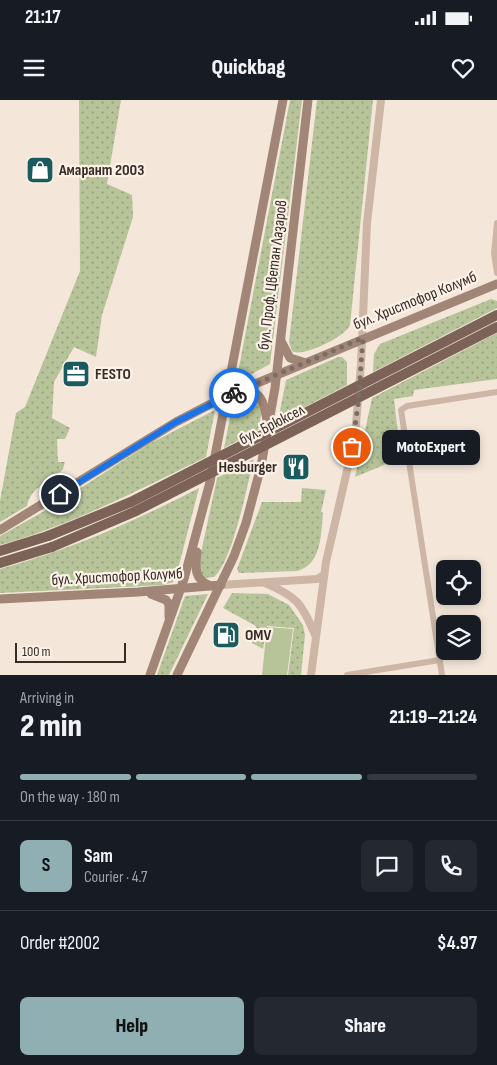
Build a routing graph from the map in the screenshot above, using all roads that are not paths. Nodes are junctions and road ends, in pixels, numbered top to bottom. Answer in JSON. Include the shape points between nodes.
{"nodes":[{"id":1,"x":283,"y":100,"type":"edge"},
{"id":2,"x":308,"y":100,"type":"edge"},
{"id":3,"x":381,"y":100,"type":"edge"},
{"id":4,"x":497,"y":223,"type":"edge"},
{"id":5,"x":497,"y":273,"type":"edge"},
{"id":6,"x":497,"y":284,"type":"edge"},
{"id":7,"x":497,"y":315,"type":"edge"},
{"id":8,"x":497,"y":327,"type":"edge"},
{"id":9,"x":363,"y":338,"type":"junction"},
{"id":10,"x":280,"y":340,"type":"junction"},
{"id":11,"x":306,"y":362,"type":"junction"},
{"id":12,"x":276,"y":374,"type":"junction"},
{"id":13,"x":238,"y":391,"type":"junction"},
{"id":14,"x":497,"y":392,"type":"edge"},
{"id":15,"x":226,"y":396,"type":"junction"},
{"id":16,"x":268,"y":425,"type":"junction"},
{"id":17,"x":0,"y":530,"type":"edge"},
{"id":18,"x":198,"y":532,"type":"junction"},
{"id":19,"x":0,"y":551,"type":"edge"},
{"id":20,"x":0,"y":563,"type":"edge"},
{"id":21,"x":324,"y":576,"type":"junction"},
{"id":22,"x":263,"y":582,"type":"junction"},
{"id":23,"x":221,"y":585,"type":"junction"},
{"id":24,"x":211,"y":586,"type":"junction"},
{"id":25,"x":181,"y":588,"type":"junction"},
{"id":26,"x":138,"y":592,"type":"junction"},
{"id":27,"x":0,"y":599,"type":"edge"},
{"id":28,"x":168,"y":628,"type":"junction"},
{"id":29,"x":436,"y":634,"type":"edge"},
{"id":30,"x":315,"y":635,"type":"junction"},
{"id":31,"x":440,"y":660,"type":"joint"},
{"id":32,"x":150,"y":675,"type":"edge"},
{"id":33,"x":178,"y":675,"type":"edge"},
{"id":34,"x":311,"y":675,"type":"edge"},
{"id":35,"x":347,"y":675,"type":"edge"},
{"id":36,"x":442,"y":675,"type":"edge"}],
"edges":[{"from":1,"to":15,"type":"main road","name":"бул. Проф. Цветан Лазаров"},
{"from":2,"to":10,"type":"main road","name":"бул. Проф. Цветан Лазаров"},
{"from":3,"to":9,"type":"street","via":[[367,223]]},
{"from":4,"to":5,"type":"street","via":[[494,253]]},
{"from":6,"to":9,"type":"main road","name":"бул. Христофор Колумб"},
{"from":7,"to":19,"type":"main road","name":"бул. Брюксел","bridge":true,"via":[[131,502],[48,536]]},
{"from":8,"to":20,"type":"main road","name":"бул. Брюксел","bridge":true,"via":[[134,512],[52,547]]},
{"from":9,"to":11,"type":"main road","name":"бул. Христофор Колумб"},
{"from":9,"to":21,"type":"street","via":[[355,436]]},
{"from":10,"to":11,"type":"main road","via":[[290,358]]},
{"from":10,"to":12,"type":"main road","name":"бул. Проф. Цветан Лазаров"},
{"from":11,"to":12,"type":"main road","name":"бул. Христофор Колумб"},
{"from":12,"to":13,"type":"main road","name":"бул. Христофор Колумб"},
{"from":12,"to":16,"type":"main road","name":"бул. Проф. Цветан Лазаров"},
{"from":13,"to":15,"type":"main road","name":"бул. Христофор Колумб"},
{"from":13,"to":16,"type":"main road","via":[[259,395]]},
{"from":14,"to":29,"type":"street","via":[[407,406],[401,410]]},
{"from":15,"to":17,"type":"main road","name":"бул. Христофор Колумб","via":[[176,422]]},
{"from":15,"to":18,"type":"main road","name":"бул. Проф. Цветан Лазаров"},
{"from":16,"to":23,"type":"main road","name":"бул. Проф. Цветан Лазаров","via":[[246,523]]},
{"from":18,"to":24,"type":"main road","via":[[196,573]]},
{"from":18,"to":25,"type":"main road","name":"бул. Проф. Цветан Лазаров"},
{"from":21,"to":22,"type":"street","name":"бул. Христофор Колумб"},
{"from":21,"to":30,"type":"street"},
{"from":22,"to":23,"type":"street","name":"бул. Христофор Колумб"},
{"from":22,"to":30,"type":"street","via":[[289,593],[299,603]]},
{"from":23,"to":24,"type":"main road","name":"бул. Христофор Колумб"},
{"from":23,"to":33,"type":"main road","name":"бул. Проф. Цветан Лазаров"},
{"from":24,"to":25,"type":"main road","name":"бул. Христофор Колумб"},
{"from":25,"to":26,"type":"main road","name":"бул. Христофор Колумб"},
{"from":25,"to":28,"type":"main road","name":"бул. Проф. Цветан Лазаров"},
{"from":26,"to":27,"type":"main road","name":"бул. Христофор Колумб"},
{"from":26,"to":28,"type":"main road","via":[[166,600]]},
{"from":28,"to":32,"type":"main road","name":"бул. Проф. Цветан Лазаров"},
{"from":30,"to":34,"type":"street"},
{"from":31,"to":35,"type":"street"},
{"from":31,"to":36,"type":"street"}]}
